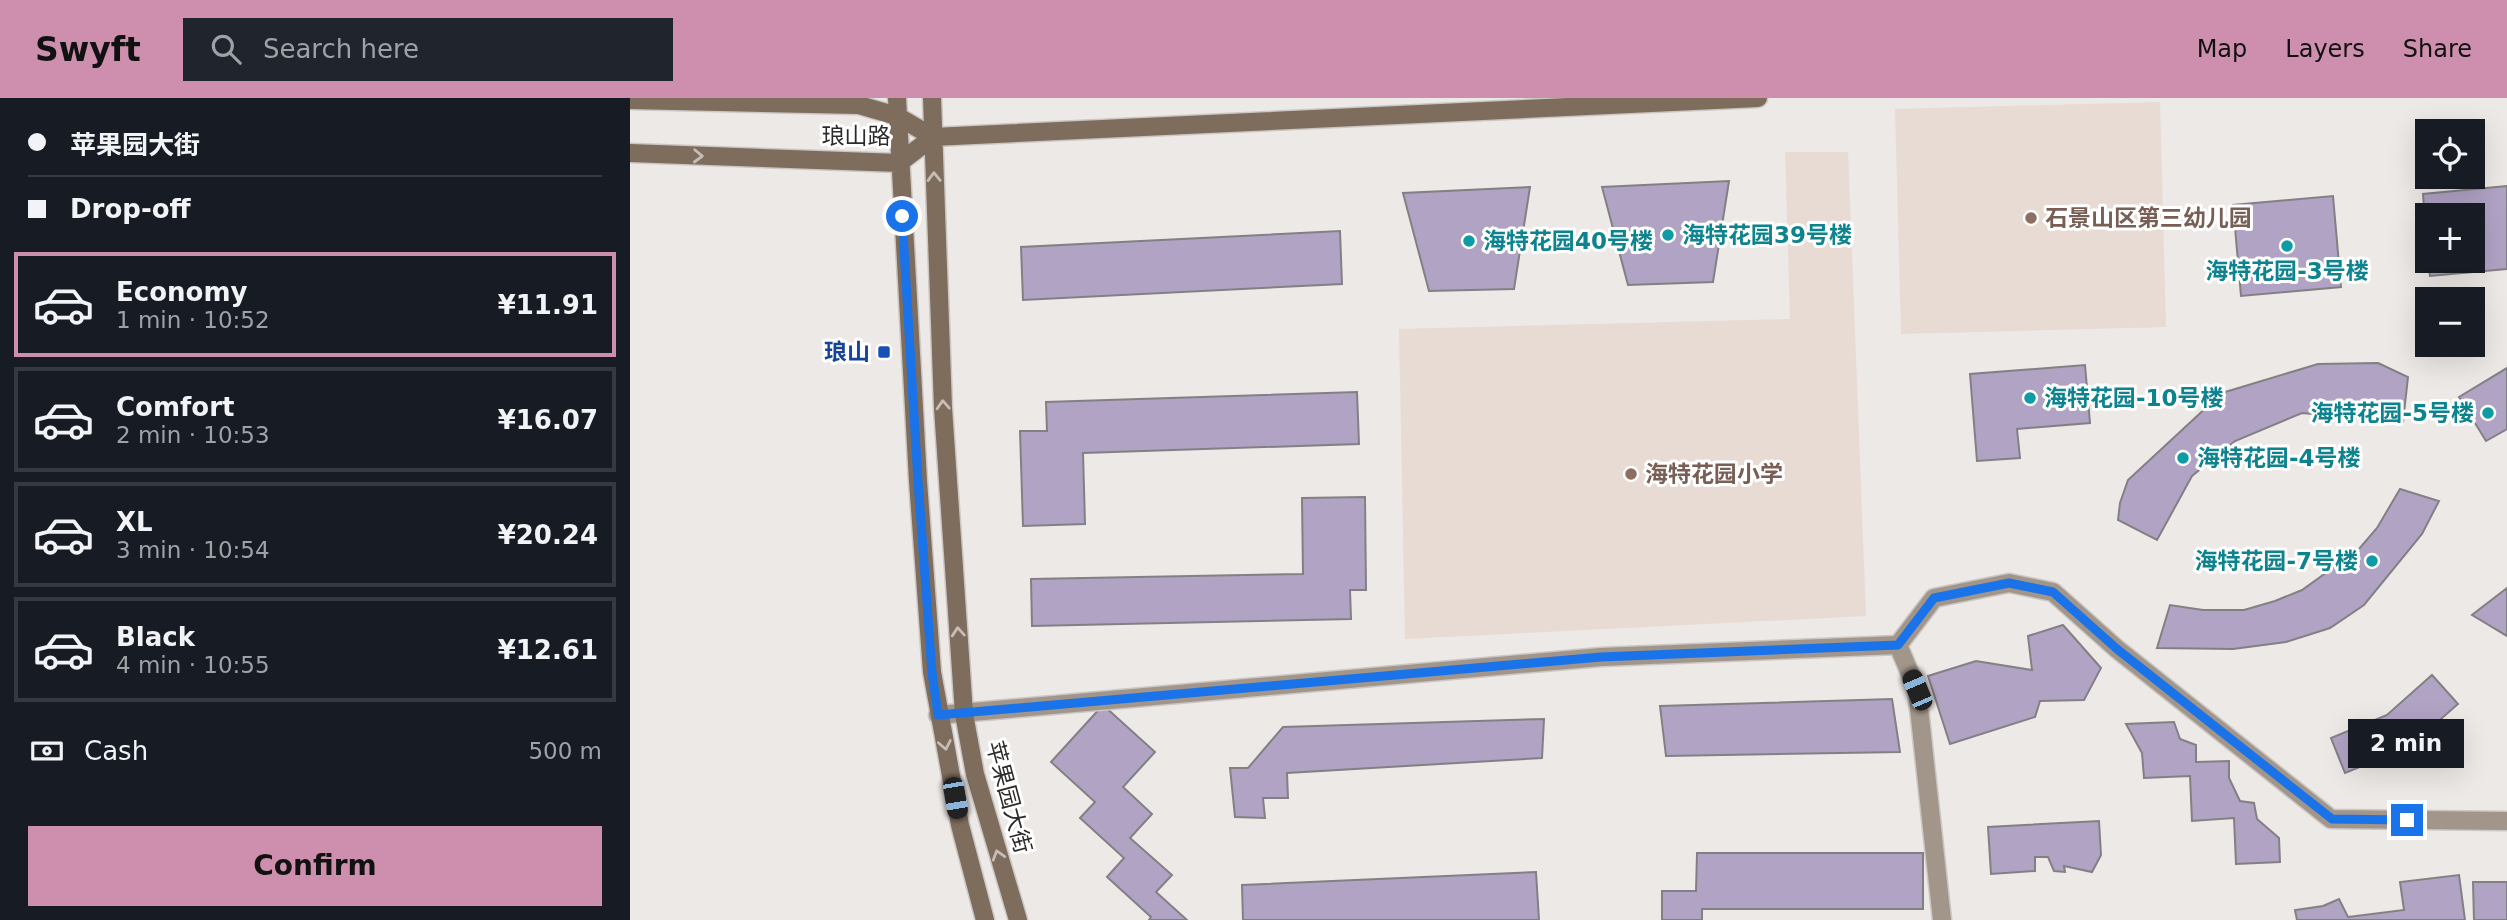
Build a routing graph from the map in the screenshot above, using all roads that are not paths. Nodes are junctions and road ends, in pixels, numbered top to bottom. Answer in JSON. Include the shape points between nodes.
{"nodes":[{"id":1,"x":932,"y":98,"type":"edge"},
{"id":2,"x":1758,"y":98,"type":"edge"},
{"id":3,"x":630,"y":100,"type":"edge"},
{"id":4,"x":897,"y":107,"type":"edge"},
{"id":5,"x":933,"y":137,"type":"junction"},
{"id":6,"x":630,"y":153,"type":"edge"},
{"id":7,"x":899,"y":163,"type":"junction"},
{"id":8,"x":1898,"y":645,"type":"junction"},
{"id":9,"x":964,"y":713,"type":"junction"},
{"id":10,"x":938,"y":715,"type":"junction"},
{"id":11,"x":2507,"y":821,"type":"edge"},
{"id":12,"x":985,"y":920,"type":"edge"},
{"id":13,"x":1018,"y":920,"type":"edge"},
{"id":14,"x":1942,"y":920,"type":"edge"}],
"edges":[{"from":1,"to":5,"type":"main road","name":"苹果园大街"},
{"from":2,"to":5,"type":"main road"},
{"from":3,"to":4,"type":"main road","name":"琅山路"},
{"from":4,"to":5,"type":"main road","name":"琅山路"},
{"from":4,"to":7,"type":"main road"},
{"from":5,"to":7,"type":"main road","name":"琅山路"},
{"from":9,"to":5,"type":"main road","name":"苹果园大街","one_way":true,"via":[[943,408]]},
{"from":6,"to":7,"type":"main road","name":"琅山路","one_way":true},
{"from":7,"to":10,"type":"main road"},
{"from":8,"to":9,"type":"street","via":[[1601,657]]},
{"from":8,"to":11,"type":"street","via":[[1934,598],[2009,583],[2053,592],[2117,649],[2332,819]]},
{"from":8,"to":14,"type":"street","via":[[1917,690]]},
{"from":9,"to":10,"type":"street"},
{"from":13,"to":9,"type":"main road","name":"苹果园大街","one_way":true,"via":[[983,807]]},
{"from":10,"to":12,"type":"main road","one_way":true}]}
